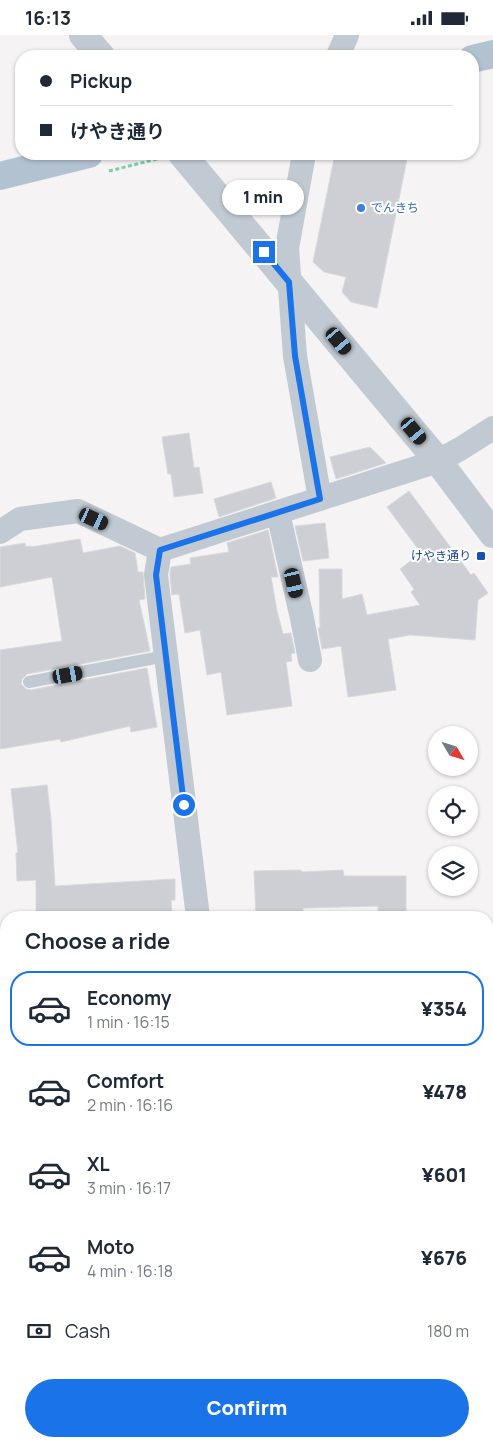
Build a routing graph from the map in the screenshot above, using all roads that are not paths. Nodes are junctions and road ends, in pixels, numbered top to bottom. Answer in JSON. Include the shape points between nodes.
{"nodes":[{"id":1,"x":83,"y":35,"type":"edge"},
{"id":2,"x":347,"y":35,"type":"edge"},
{"id":3,"x":96,"y":50,"type":"edge"},
{"id":4,"x":341,"y":50,"type":"edge"},
{"id":5,"x":493,"y":54,"type":"edge"},
{"id":6,"x":479,"y":57,"type":"edge"},
{"id":7,"x":65,"y":160,"type":"edge"},
{"id":8,"x":187,"y":160,"type":"edge"},
{"id":9,"x":303,"y":160,"type":"edge"},
{"id":10,"x":0,"y":176,"type":"edge"},
{"id":11,"x":289,"y":282,"type":"junction"},
{"id":12,"x":493,"y":428,"type":"edge"},
{"id":13,"x":438,"y":461,"type":"junction"},
{"id":14,"x":320,"y":499,"type":"junction"},
{"id":15,"x":278,"y":513,"type":"junction"},
{"id":16,"x":0,"y":533,"type":"edge"},
{"id":17,"x":493,"y":533,"type":"edge"},
{"id":18,"x":160,"y":550,"type":"junction"},
{"id":19,"x":166,"y":656,"type":"junction"},
{"id":20,"x":310,"y":660,"type":"dead end"},
{"id":21,"x":29,"y":682,"type":"dead end"},
{"id":22,"x":197,"y":911,"type":"edge"}],
"edges":[{"from":1,"to":3,"type":"street"},
{"from":2,"to":4,"type":"street"},
{"from":5,"to":6,"type":"main road"},
{"from":7,"to":10,"type":"main road"},
{"from":8,"to":11,"type":"street"},
{"from":9,"to":11,"type":"street","via":[[287,248]]},
{"from":11,"to":13,"type":"street"},
{"from":11,"to":14,"type":"street","via":[[295,356]]},
{"from":12,"to":13,"type":"street"},
{"from":13,"to":14,"type":"street"},
{"from":13,"to":17,"type":"street"},
{"from":14,"to":15,"type":"street"},
{"from":15,"to":18,"type":"street"},
{"from":15,"to":20,"type":"street"},
{"from":16,"to":18,"type":"street","via":[[20,519],[78,511]]},
{"from":18,"to":19,"type":"street","via":[[156,575]]},
{"from":19,"to":21,"type":"lane"},
{"from":19,"to":22,"type":"street"}]}
